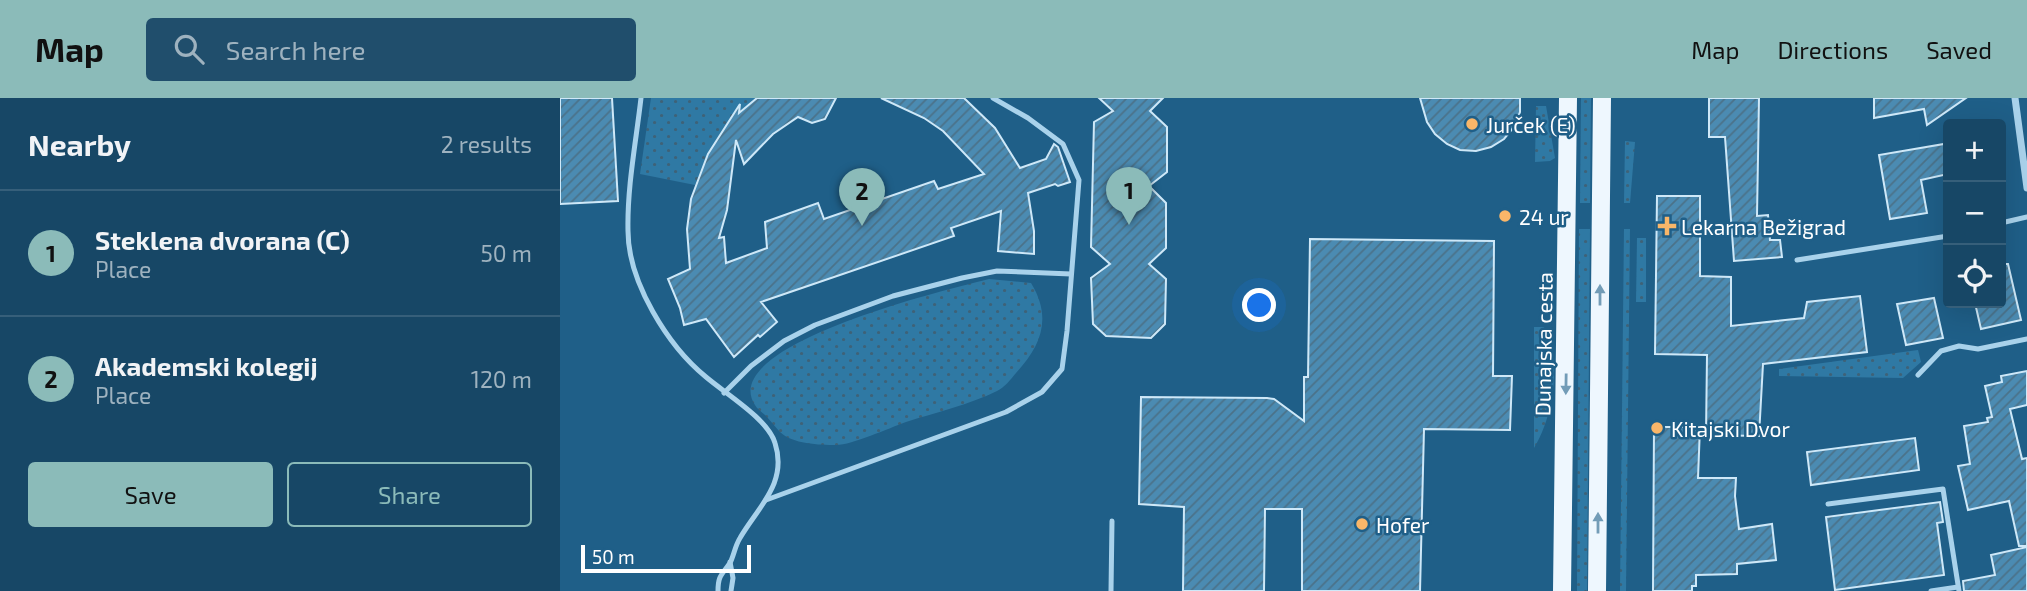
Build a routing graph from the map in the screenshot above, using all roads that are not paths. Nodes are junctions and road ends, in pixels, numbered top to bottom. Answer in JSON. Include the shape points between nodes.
{"nodes":[{"id":1,"x":641,"y":98,"type":"edge"},
{"id":2,"x":993,"y":98,"type":"edge"},
{"id":3,"x":1568,"y":98,"type":"edge"},
{"id":4,"x":1602,"y":98,"type":"edge"},
{"id":5,"x":2015,"y":98,"type":"edge"},
{"id":6,"x":2027,"y":188,"type":"edge"},
{"id":7,"x":2027,"y":216,"type":"edge"},
{"id":8,"x":2006,"y":222,"type":"edge"},
{"id":9,"x":1943,"y":237,"type":"edge"},
{"id":10,"x":1797,"y":260,"type":"dead end"},
{"id":11,"x":1071,"y":274,"type":"junction"},
{"id":12,"x":2027,"y":339,"type":"edge"},
{"id":13,"x":1918,"y":375,"type":"dead end"},
{"id":14,"x":724,"y":393,"type":"junction"},
{"id":15,"x":766,"y":500,"type":"junction"},
{"id":16,"x":1828,"y":504,"type":"dead end"},
{"id":17,"x":1112,"y":521,"type":"dead end"},
{"id":18,"x":730,"y":562,"type":"junction"},
{"id":19,"x":1959,"y":589,"type":"edge"},
{"id":20,"x":718,"y":591,"type":"edge"},
{"id":21,"x":731,"y":591,"type":"edge"},
{"id":22,"x":1111,"y":591,"type":"edge"},
{"id":23,"x":1562,"y":591,"type":"edge"},
{"id":24,"x":1597,"y":591,"type":"edge"},
{"id":25,"x":1931,"y":591,"type":"edge"}],
"edges":[{"from":1,"to":14,"type":"lane","via":[[629,201],[632,259],[674,346]]},
{"from":2,"to":11,"type":"lane","via":[[1063,144],[1079,180]]},
{"from":3,"to":23,"type":"main road","name":"Dunajska cesta","one_way":true},
{"from":24,"to":4,"type":"main road","one_way":true},
{"from":5,"to":6,"type":"street"},
{"from":7,"to":8,"type":"lane"},
{"from":9,"to":10,"type":"lane"},
{"from":11,"to":14,"type":"lane","via":[[997,271],[893,296],[784,341]]},
{"from":11,"to":15,"type":"lane","via":[[1062,369],[1042,392],[1006,412]]},
{"from":12,"to":13,"type":"lane","via":[[1941,351]]},
{"from":14,"to":15,"type":"lane","via":[[767,428],[775,443],[778,478]]},
{"from":15,"to":18,"type":"lane","via":[[738,540]]},
{"from":16,"to":19,"type":"lane","via":[[1943,489]]},
{"from":17,"to":22,"type":"lane"},
{"from":18,"to":20,"type":"lane","via":[[719,576]]},
{"from":18,"to":21,"type":"lane"},
{"from":19,"to":25,"type":"lane"}]}
